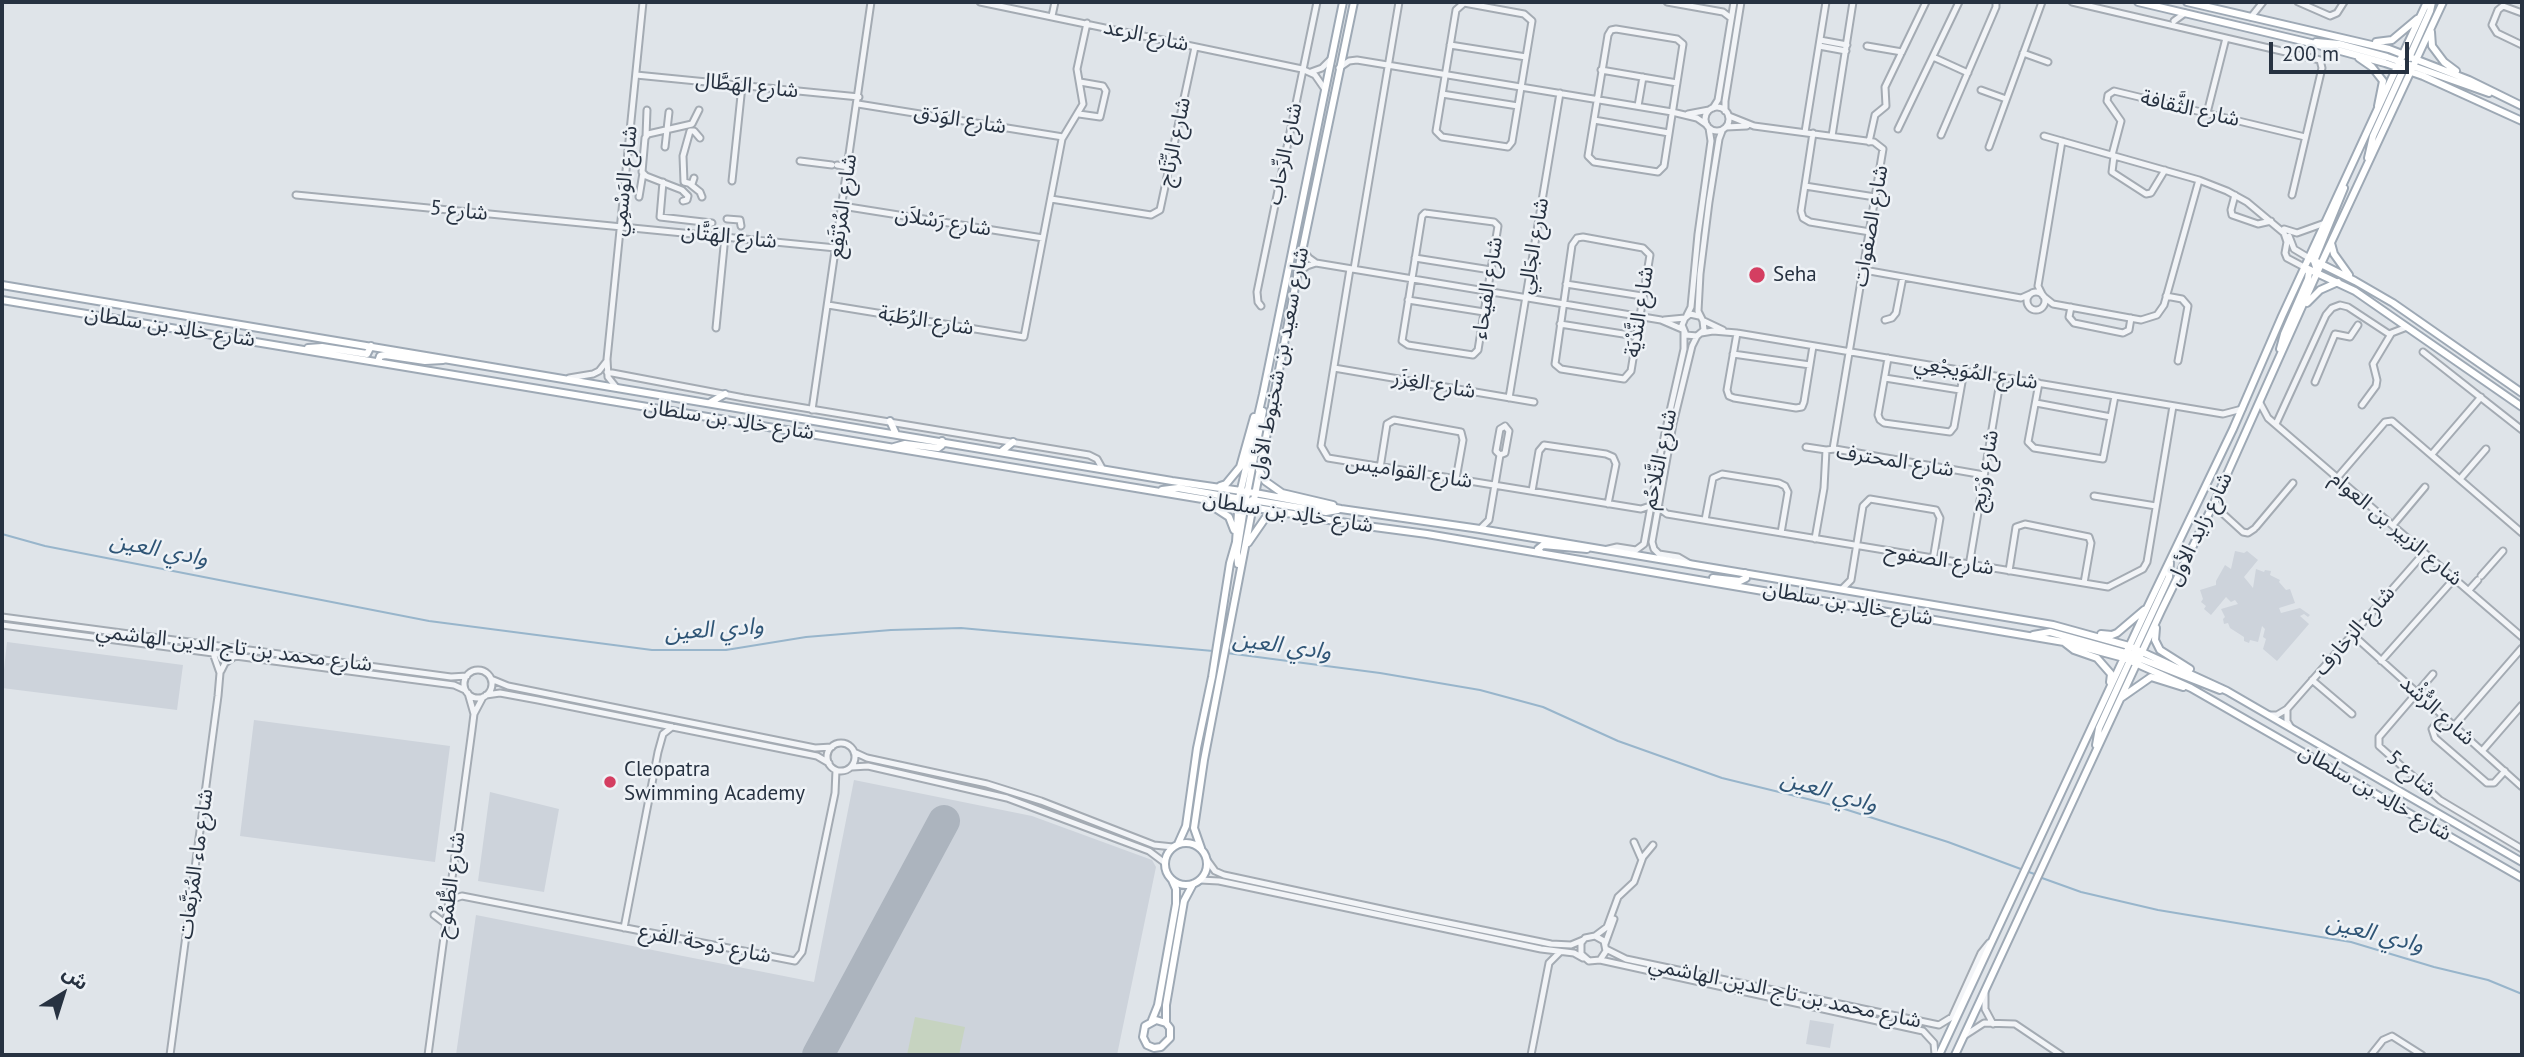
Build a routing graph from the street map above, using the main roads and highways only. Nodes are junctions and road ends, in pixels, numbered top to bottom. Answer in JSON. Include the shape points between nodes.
{"nodes":[{"id":1,"x":1343,"y":2,"type":"edge"},
{"id":2,"x":1354,"y":2,"type":"edge"},
{"id":3,"x":2138,"y":2,"type":"edge"},
{"id":4,"x":2188,"y":2,"type":"edge"},
{"id":5,"x":2429,"y":2,"type":"edge"},
{"id":6,"x":2443,"y":2,"type":"edge"},
{"id":7,"x":2421,"y":16,"type":"junction"},
{"id":8,"x":2431,"y":29,"type":"junction"},
{"id":9,"x":2357,"y":40,"type":"junction"},
{"id":10,"x":2311,"y":43,"type":"junction"},
{"id":11,"x":2351,"y":54,"type":"junction"},
{"id":12,"x":2407,"y":63,"type":"junction"},
{"id":13,"x":2469,"y":80,"type":"junction"},
{"id":14,"x":2498,"y":94,"type":"junction"},
{"id":15,"x":2522,"y":106,"type":"edge"},
{"id":16,"x":2378,"y":109,"type":"junction"},
{"id":17,"x":2522,"y":121,"type":"edge"},
{"id":18,"x":2345,"y":180,"type":"junction"},
{"id":19,"x":2332,"y":243,"type":"junction"},
{"id":20,"x":2315,"y":261,"type":"junction"},
{"id":21,"x":2304,"y":268,"type":"junction"},
{"id":22,"x":2318,"y":273,"type":"junction"},
{"id":23,"x":2355,"y":281,"type":"junction"},
{"id":24,"x":2338,"y":282,"type":"junction"},
{"id":25,"x":2,"y":285,"type":"edge"},
{"id":26,"x":2,"y":300,"type":"edge"},
{"id":27,"x":2301,"y":309,"type":"junction"},
{"id":28,"x":372,"y":346,"type":"junction"},
{"id":29,"x":303,"y":349,"type":"junction"},
{"id":30,"x":2280,"y":354,"type":"junction"},
{"id":31,"x":448,"y":358,"type":"junction"},
{"id":32,"x":379,"y":362,"type":"junction"},
{"id":33,"x":2522,"y":393,"type":"edge"},
{"id":34,"x":725,"y":394,"type":"road end"},
{"id":35,"x":1264,"y":394,"type":"junction"},
{"id":36,"x":710,"y":403,"type":"junction"},
{"id":37,"x":1261,"y":403,"type":"junction"},
{"id":38,"x":2522,"y":407,"type":"edge"},
{"id":39,"x":890,"y":421,"type":"road end"},
{"id":40,"x":896,"y":433,"type":"junction"},
{"id":41,"x":942,"y":441,"type":"junction"},
{"id":42,"x":1013,"y":442,"type":"road end"},
{"id":43,"x":892,"y":447,"type":"junction"},
{"id":44,"x":1002,"y":451,"type":"junction"},
{"id":45,"x":1259,"y":470,"type":"junction"},
{"id":46,"x":1172,"y":481,"type":"junction"},
{"id":47,"x":1158,"y":491,"type":"junction"},
{"id":48,"x":1194,"y":498,"type":"junction"},
{"id":49,"x":1246,"y":499,"type":"junction"},
{"id":50,"x":1341,"y":509,"type":"junction"},
{"id":51,"x":1294,"y":514,"type":"junction"},
{"id":52,"x":1236,"y":542,"type":"junction"},
{"id":53,"x":1592,"y":548,"type":"junction"},
{"id":54,"x":1541,"y":554,"type":"junction"},
{"id":55,"x":2170,"y":559,"type":"junction"},
{"id":56,"x":1745,"y":573,"type":"junction"},
{"id":57,"x":1700,"y":579,"type":"junction"},
{"id":58,"x":1237,"y":582,"type":"junction"},
{"id":59,"x":2148,"y":606,"type":"junction"},
{"id":60,"x":2161,"y":611,"type":"junction"},
{"id":61,"x":2078,"y":631,"type":"junction"},
{"id":62,"x":2032,"y":635,"type":"junction"},
{"id":63,"x":2064,"y":642,"type":"junction"},
{"id":64,"x":2133,"y":655,"type":"junction"},
{"id":65,"x":2196,"y":675,"type":"junction"},
{"id":66,"x":1216,"y":677,"type":"junction"},
{"id":67,"x":2191,"y":688,"type":"junction"},
{"id":68,"x":2108,"y":691,"type":"junction"},
{"id":69,"x":2227,"y":691,"type":"junction"},
{"id":70,"x":2120,"y":699,"type":"junction"},
{"id":71,"x":2095,"y":752,"type":"junction"},
{"id":72,"x":1176,"y":846,"type":"junction"},
{"id":73,"x":1201,"y":848,"type":"junction"},
{"id":74,"x":2522,"y":862,"type":"edge"},
{"id":75,"x":2522,"y":878,"type":"edge"},
{"id":76,"x":1172,"y":880,"type":"junction"},
{"id":77,"x":1193,"y":884,"type":"junction"},
{"id":78,"x":1152,"y":1020,"type":"junction"},
{"id":79,"x":1166,"y":1023,"type":"junction"},
{"id":80,"x":1145,"y":1042,"type":"junction"},
{"id":81,"x":1161,"y":1047,"type":"junction"},
{"id":82,"x":1147,"y":1055,"type":"edge"},
{"id":83,"x":1157,"y":1055,"type":"edge"},
{"id":84,"x":1937,"y":1055,"type":"edge"},
{"id":85,"x":1955,"y":1055,"type":"edge"}],
"edges":[{"from":1,"to":35,"type":"main road","name":"شارع سعيد بن شخبوط الأول"},
{"from":2,"to":45,"type":"main road","name":"شارع سعيد بن شخبوط الأول"},
{"from":3,"to":10,"type":"main road"},
{"from":4,"to":9,"type":"main road"},
{"from":5,"to":7,"type":"main road","name":"شارع زايد الأول"},
{"from":5,"to":12,"type":"main road","via":[[2430,10]]},
{"from":6,"to":8,"type":"main road","name":"شارع زايد الأول"},
{"from":7,"to":9,"type":"main road","via":[[2388,42]]},
{"from":7,"to":12,"type":"main road","name":"شارع زايد الأول"},
{"from":8,"to":12,"type":"main road","name":"شارع زايد الأول"},
{"from":8,"to":13,"type":"main road","via":[[2432,46],[2442,60]]},
{"from":9,"to":12,"type":"main road"},
{"from":10,"to":11,"type":"main road"},
{"from":10,"to":12,"type":"main road","via":[[2339,44]]},
{"from":11,"to":12,"type":"main road"},
{"from":11,"to":16,"type":"main road","via":[[2369,64],[2382,79]]},
{"from":12,"to":13,"type":"main road"},
{"from":12,"to":14,"type":"main road","via":[[2469,88]]},
{"from":12,"to":16,"type":"main road","name":"شارع زايد الأول"},
{"from":12,"to":17,"type":"main road"},
{"from":12,"to":19,"type":"main road","name":"شارع زايد الأول"},
{"from":13,"to":14,"type":"main road"},
{"from":14,"to":15,"type":"main road"},
{"from":16,"to":18,"type":"main road","name":"شارع زايد الأول"},
{"from":18,"to":20,"type":"main road","name":"شارع زايد الأول","via":[[2325,223]]},
{"from":18,"to":20,"type":"main road"},
{"from":19,"to":20,"type":"main road","name":"شارع زايد الأول"},
{"from":19,"to":23,"type":"main road","via":[[2337,260]]},
{"from":20,"to":21,"type":"main road","name":"شارع زايد الأول"},
{"from":20,"to":22,"type":"main road"},
{"from":20,"to":23,"type":"main road"},
{"from":21,"to":22,"type":"main road"},
{"from":21,"to":30,"type":"main road","via":[[2310,275]]},
{"from":21,"to":55,"type":"main road","name":"شارع زايد الأول"},
{"from":22,"to":24,"type":"main road"},
{"from":22,"to":27,"type":"main road","name":"شارع زايد الأول"},
{"from":23,"to":33,"type":"main road"},
{"from":24,"to":27,"type":"main road","via":[[2320,290]]},
{"from":24,"to":38,"type":"main road"},
{"from":25,"to":28,"type":"main road","name":"شارع خالِد بن سلطان"},
{"from":26,"to":29,"type":"main road","name":"شارع خالِد بن سلطان"},
{"from":27,"to":30,"type":"main road","name":"شارع زايد الأول"},
{"from":28,"to":29,"type":"main road","via":[[367,354]]},
{"from":28,"to":31,"type":"main road","name":"شارع خالِد بن سلطان"},
{"from":29,"to":32,"type":"main road","name":"شارع خالِد بن سلطان"},
{"from":30,"to":60,"type":"main road","name":"شارع زايد الأول"},
{"from":31,"to":32,"type":"main road","via":[[425,361],[384,355]]},
{"from":31,"to":36,"type":"main road","name":"شارع خالِد بن سلطان"},
{"from":32,"to":43,"type":"main road","name":"شارع خالِد بن سلطان"},
{"from":34,"to":36,"type":"main road"},
{"from":35,"to":37,"type":"main road","name":"شارع سعيد بن شخبوط الأول"},
{"from":35,"to":49,"type":"main road"},
{"from":36,"to":40,"type":"main road","name":"شارع خالِد بن سلطان"},
{"from":37,"to":46,"type":"main road","via":[[1242,463],[1226,484]]},
{"from":37,"to":49,"type":"main road","name":"شارع سعيد بن شخبوط الأول"},
{"from":39,"to":40,"type":"main road"},
{"from":40,"to":41,"type":"main road","name":"شارع خالِد بن سلطان"},
{"from":41,"to":43,"type":"main road","via":[[938,448]]},
{"from":41,"to":44,"type":"main road","name":"شارع خالِد بن سلطان"},
{"from":42,"to":44,"type":"main road"},
{"from":43,"to":47,"type":"main road","name":"شارع خالِد بن سلطان"},
{"from":44,"to":46,"type":"main road","name":"شارع خالِد بن سلطان"},
{"from":45,"to":49,"type":"main road","name":"شارع سعيد بن شخبوط الأول"},
{"from":45,"to":50,"type":"main road","via":[[1265,481],[1282,493],[1325,501]]},
{"from":46,"to":49,"type":"main road","name":"شارع خالِد بن سلطان"},
{"from":47,"to":48,"type":"main road","name":"شارع خالِد بن سلطان"},
{"from":47,"to":49,"type":"main road","via":[[1178,488]]},
{"from":48,"to":49,"type":"main road","name":"شارع خالِد بن سلطان"},
{"from":48,"to":52,"type":"main road","via":[[1229,517]]},
{"from":49,"to":50,"type":"main road","name":"شارع خالِد بن سلطان"},
{"from":49,"to":51,"type":"main road","name":"شارع خالِد بن سلطان"},
{"from":49,"to":52,"type":"main road","name":"شارع سعيد بن شخبوط الأول"},
{"from":49,"to":58,"type":"main road","name":"شارع سعيد بن شخبوط الأول"},
{"from":50,"to":53,"type":"main road","name":"شارع خالِد بن سلطان"},
{"from":51,"to":54,"type":"main road","name":"شارع خالِد بن سلطان"},
{"from":51,"to":58,"type":"main road","via":[[1266,517],[1250,538]]},
{"from":52,"to":66,"type":"main road","name":"شارع سعيد بن شخبوط الأول"},
{"from":53,"to":54,"type":"main road","via":[[1541,545]]},
{"from":53,"to":56,"type":"main road","name":"شارع خالِد بن سلطان"},
{"from":54,"to":57,"type":"main road","name":"شارع خالِد بن سلطان"},
{"from":55,"to":59,"type":"main road","name":"شارع زايد الأول"},
{"from":55,"to":64,"type":"main road","via":[[2169,577]]},
{"from":56,"to":57,"type":"main road","via":[[1740,581]]},
{"from":56,"to":61,"type":"main road","name":"شارع خالِد بن سلطان"},
{"from":57,"to":62,"type":"main road","name":"شارع خالِد بن سلطان"},
{"from":58,"to":66,"type":"main road","name":"شارع سعيد بن شخبوط الأول"},
{"from":59,"to":61,"type":"main road","via":[[2115,634]]},
{"from":59,"to":64,"type":"main road","name":"شارع زايد الأول"},
{"from":60,"to":64,"type":"main road","name":"شارع زايد الأول"},
{"from":60,"to":65,"type":"main road","via":[[2156,643]]},
{"from":61,"to":64,"type":"main road","name":"شارع خالِد بن سلطان"},
{"from":62,"to":63,"type":"main road","name":"شارع خالِد بن سلطان"},
{"from":62,"to":64,"type":"main road","via":[[2056,633]]},
{"from":63,"to":64,"type":"main road","name":"شارع خالِد بن سلطان"},
{"from":63,"to":68,"type":"main road","via":[[2107,667],[2112,676]]},
{"from":64,"to":65,"type":"main road","name":"شارع خالِد بن سلطان"},
{"from":64,"to":67,"type":"main road","name":"شارع خالِد بن سلطان"},
{"from":64,"to":68,"type":"main road","name":"شارع زايد الأول"},
{"from":64,"to":69,"type":"main road"},
{"from":64,"to":70,"type":"main road","name":"شارع زايد الأول"},
{"from":64,"to":71,"type":"main road","via":[[2099,728]]},
{"from":65,"to":69,"type":"main road","name":"شارع خالِد بن سلطان"},
{"from":66,"to":72,"type":"main road","name":"شارع سعيد بن شخبوط الأول","via":[[1197,748],[1186,826]]},
{"from":66,"to":73,"type":"main road","name":"شارع سعيد بن شخبوط الأول","via":[[1195,822]]},
{"from":67,"to":70,"type":"main road","via":[[2151,677]]},
{"from":67,"to":75,"type":"main road","name":"شارع خالِد بن سلطان"},
{"from":68,"to":84,"type":"main road","name":"شارع زايد الأول"},
{"from":69,"to":74,"type":"main road","name":"شارع خالِد بن سلطان"},
{"from":70,"to":71,"type":"main road","name":"شارع زايد الأول"},
{"from":71,"to":85,"type":"main road","name":"شارع زايد الأول"},
{"from":72,"to":73,"type":"main road","via":[[1190,843]]},
{"from":72,"to":76,"type":"main road","via":[[1165,863]]},
{"from":73,"to":77,"type":"main road","via":[[1207,860],[1206,873]]},
{"from":76,"to":77,"type":"main road"},
{"from":76,"to":78,"type":"main road","via":[[1176,904]]},
{"from":77,"to":79,"type":"main road","via":[[1183,905]]},
{"from":78,"to":79,"type":"main road"},
{"from":78,"to":80,"type":"main road","via":[[1143,1029]]},
{"from":79,"to":81,"type":"main road","via":[[1170,1038]]},
{"from":80,"to":81,"type":"main road"},
{"from":80,"to":82,"type":"main road"},
{"from":81,"to":83,"type":"main road"}]}
